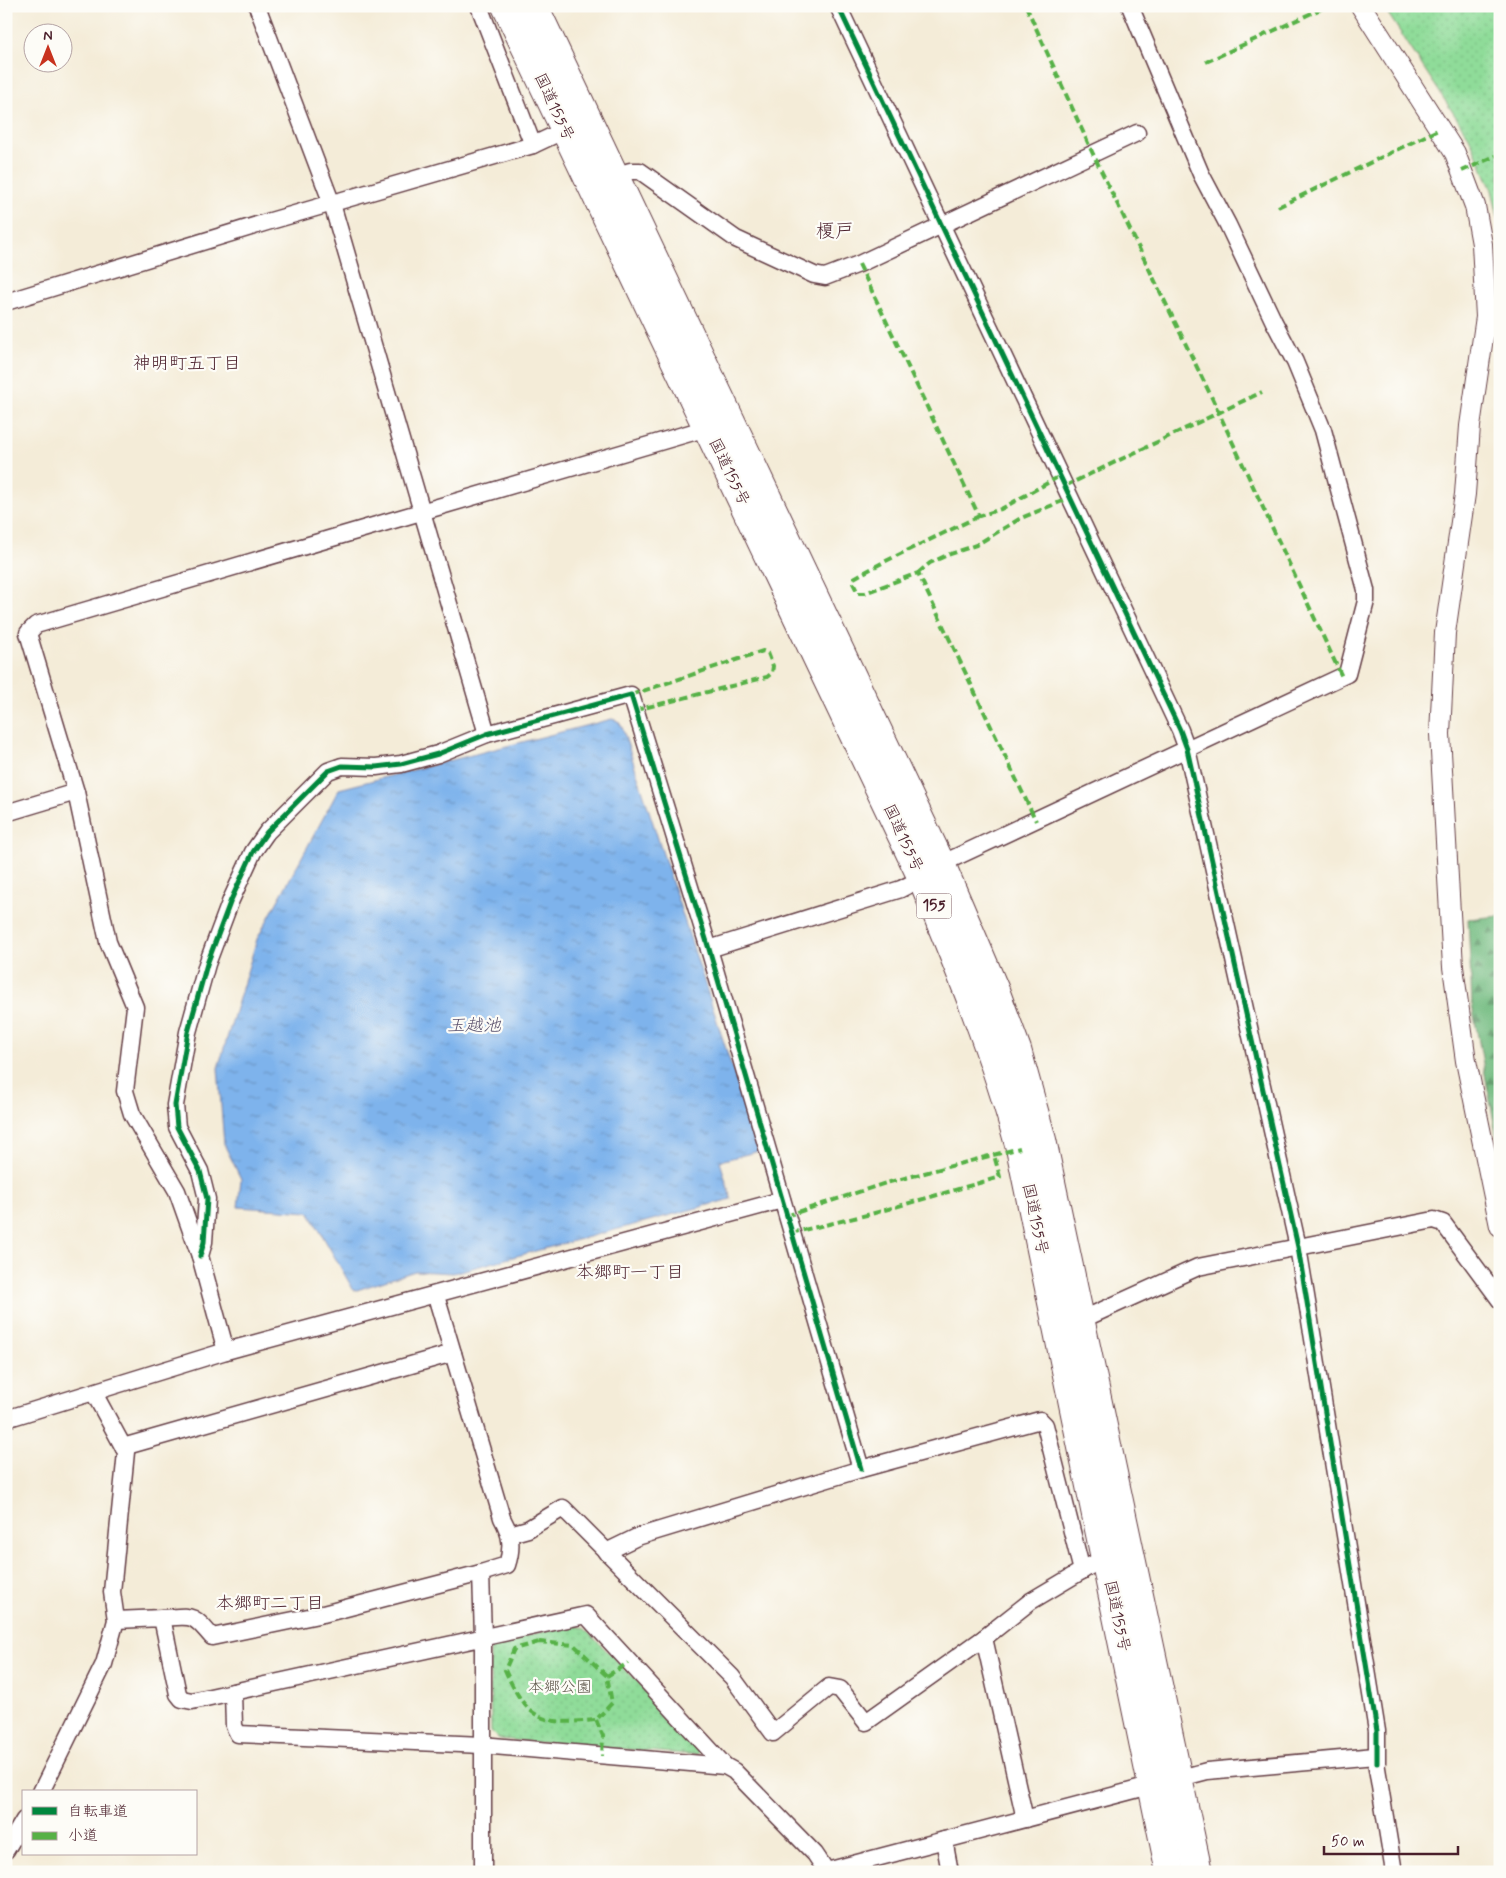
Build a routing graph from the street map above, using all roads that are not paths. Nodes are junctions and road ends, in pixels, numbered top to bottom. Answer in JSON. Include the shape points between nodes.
{"nodes":[{"id":1,"x":257,"y":6,"type":"edge"},
{"id":2,"x":479,"y":6,"type":"edge"},
{"id":3,"x":506,"y":6,"type":"edge"},
{"id":4,"x":534,"y":6,"type":"edge"},
{"id":5,"x":838,"y":6,"type":"edge"},
{"id":6,"x":1130,"y":6,"type":"edge"},
{"id":7,"x":1366,"y":8,"type":"edge"},
{"id":8,"x":565,"y":130,"type":"junction"},
{"id":9,"x":1137,"y":133,"type":"dead end"},
{"id":10,"x":533,"y":145,"type":"junction"},
{"id":11,"x":615,"y":176,"type":"junction"},
{"id":12,"x":332,"y":204,"type":"junction"},
{"id":13,"x":940,"y":224,"type":"junction"},
{"id":14,"x":6,"y":302,"type":"edge"},
{"id":15,"x":707,"y":428,"type":"junction"},
{"id":16,"x":422,"y":513,"type":"junction"},
{"id":17,"x":488,"y":734,"type":"junction"},
{"id":18,"x":1186,"y":749,"type":"junction"},
{"id":19,"x":76,"y":792,"type":"junction"},
{"id":20,"x":6,"y":813,"type":"edge"},
{"id":21,"x":931,"y":871,"type":"junction"},
{"id":22,"x":709,"y":949,"type":"junction"},
{"id":23,"x":782,"y":1200,"type":"junction"},
{"id":24,"x":1500,"y":1226,"type":"edge"},
{"id":25,"x":1298,"y":1247,"type":"junction"},
{"id":26,"x":200,"y":1256,"type":"junction"},
{"id":27,"x":436,"y":1296,"type":"junction"},
{"id":28,"x":1500,"y":1300,"type":"edge"},
{"id":29,"x":1081,"y":1320,"type":"junction"},
{"id":30,"x":226,"y":1351,"type":"junction"},
{"id":31,"x":453,"y":1353,"type":"junction"},
{"id":32,"x":94,"y":1393,"type":"junction"},
{"id":33,"x":6,"y":1419,"type":"edge"},
{"id":34,"x":123,"y":1447,"type":"junction"},
{"id":35,"x":861,"y":1469,"type":"junction"},
{"id":36,"x":510,"y":1534,"type":"junction"},
{"id":37,"x":606,"y":1552,"type":"junction"},
{"id":38,"x":1105,"y":1557,"type":"junction"},
{"id":39,"x":1082,"y":1571,"type":"junction"},
{"id":40,"x":481,"y":1573,"type":"junction"},
{"id":41,"x":162,"y":1618,"type":"junction"},
{"id":42,"x":116,"y":1620,"type":"junction"},
{"id":43,"x":483,"y":1638,"type":"junction"},
{"id":44,"x":984,"y":1638,"type":"junction"},
{"id":45,"x":233,"y":1692,"type":"junction"},
{"id":46,"x":482,"y":1745,"type":"junction"},
{"id":47,"x":1377,"y":1763,"type":"junction"},
{"id":48,"x":725,"y":1766,"type":"junction"},
{"id":49,"x":1179,"y":1778,"type":"junction"},
{"id":50,"x":1152,"y":1785,"type":"junction"},
{"id":51,"x":42,"y":1790,"type":"edge"},
{"id":52,"x":1024,"y":1819,"type":"junction"},
{"id":53,"x":22,"y":1823,"type":"edge"},
{"id":54,"x":944,"y":1840,"type":"junction"},
{"id":55,"x":6,"y":1850,"type":"edge"},
{"id":56,"x":826,"y":1871,"type":"edge"},
{"id":57,"x":482,"y":1872,"type":"edge"},
{"id":58,"x":950,"y":1872,"type":"edge"},
{"id":59,"x":1170,"y":1872,"type":"edge"},
{"id":60,"x":1198,"y":1872,"type":"edge"},
{"id":61,"x":1394,"y":1872,"type":"edge"}],
"edges":[{"from":1,"to":12,"type":"street"},
{"from":2,"to":10,"type":"street"},
{"from":3,"to":8,"type":"highway","name":"国道155号","number":"155"},
{"from":4,"to":11,"type":"highway","name":"国道155号","number":"155"},
{"from":5,"to":13,"type":"street"},
{"from":6,"to":18,"type":"street","via":[[1201,174],[1295,362],[1323,430],[1366,590],[1361,624],[1347,674]]},
{"from":7,"to":24,"type":"street","via":[[1455,153],[1475,206],[1482,244],[1486,317],[1445,633],[1440,734],[1453,967],[1466,1061]]},
{"from":8,"to":10,"type":"street"},
{"from":8,"to":15,"type":"highway","name":"国道155号","number":"155"},
{"from":9,"to":13,"type":"street"},
{"from":10,"to":12,"type":"street"},
{"from":11,"to":13,"type":"street","via":[[630,171],[640,172],[736,239],[824,277],[859,264]]},
{"from":11,"to":21,"type":"highway","name":"国道155号","number":"155"},
{"from":12,"to":14,"type":"street"},
{"from":12,"to":16,"type":"street"},
{"from":13,"to":18,"type":"street","via":[[1180,730]]},
{"from":15,"to":16,"type":"street"},
{"from":15,"to":21,"type":"highway","name":"国道155号","number":"155"},
{"from":16,"to":17,"type":"street"},
{"from":16,"to":19,"type":"street","via":[[36,625],[28,633]]},
{"from":17,"to":22,"type":"street","via":[[631,695]]},
{"from":17,"to":26,"type":"street","via":[[438,754],[401,764],[342,766],[328,771],[267,832],[253,852],[207,964],[179,1073],[175,1105],[177,1127],[200,1172],[207,1199]]},
{"from":18,"to":21,"type":"street"},
{"from":18,"to":25,"type":"street"},
{"from":19,"to":20,"type":"street"},
{"from":19,"to":26,"type":"street","via":[[108,942],[134,1007],[124,1091],[132,1114],[177,1190]]},
{"from":21,"to":22,"type":"street","via":[[901,889]]},
{"from":21,"to":29,"type":"highway","name":"国道155号","number":"155","via":[[996,993],[1017,1050],[1042,1140]]},
{"from":21,"to":38,"type":"highway","name":"国道155号","number":"155","via":[[1009,1106],[1039,1234]]},
{"from":22,"to":23,"type":"street"},
{"from":23,"to":27,"type":"street"},
{"from":23,"to":35,"type":"street"},
{"from":25,"to":28,"type":"street","via":[[1439,1220]]},
{"from":25,"to":29,"type":"street","via":[[1198,1267]]},
{"from":25,"to":47,"type":"street","via":[[1377,1732]]},
{"from":26,"to":30,"type":"street"},
{"from":27,"to":30,"type":"street"},
{"from":27,"to":31,"type":"street"},
{"from":29,"to":49,"type":"highway","name":"国道155号","number":"155"},
{"from":30,"to":32,"type":"street"},
{"from":31,"to":34,"type":"street"},
{"from":31,"to":36,"type":"street","via":[[502,1518]]},
{"from":32,"to":33,"type":"street"},
{"from":32,"to":34,"type":"street"},
{"from":34,"to":42,"type":"street","via":[[126,1463],[112,1592]]},
{"from":35,"to":37,"type":"street","via":[[637,1537]]},
{"from":35,"to":39,"type":"street","via":[[1040,1420],[1045,1425]]},
{"from":36,"to":37,"type":"street","via":[[528,1529],[564,1508]]},
{"from":36,"to":40,"type":"street","via":[[511,1554],[507,1564]]},
{"from":37,"to":44,"type":"street","via":[[732,1677],[773,1733],[829,1687],[840,1689],[866,1722]]},
{"from":38,"to":39,"type":"street"},
{"from":38,"to":50,"type":"highway","name":"国道155号","number":"155"},
{"from":39,"to":44,"type":"street","via":[[1031,1601]]},
{"from":40,"to":41,"type":"street","via":[[323,1614],[212,1637],[197,1619],[190,1616]]},
{"from":40,"to":43,"type":"street"},
{"from":41,"to":42,"type":"street"},
{"from":41,"to":45,"type":"street","via":[[178,1694],[182,1699],[192,1701]]},
{"from":42,"to":51,"type":"street","via":[[104,1664]]},
{"from":43,"to":45,"type":"street"},
{"from":43,"to":46,"type":"street"},
{"from":43,"to":48,"type":"street","via":[[586,1615]]},
{"from":44,"to":52,"type":"street"},
{"from":45,"to":46,"type":"street","via":[[234,1726],[238,1734]]},
{"from":46,"to":48,"type":"street"},
{"from":46,"to":57,"type":"street"},
{"from":47,"to":49,"type":"street","via":[[1376,1756],[1207,1771]]},
{"from":47,"to":61,"type":"street"},
{"from":48,"to":56,"type":"street","via":[[734,1771],[809,1847]]},
{"from":49,"to":50,"type":"street"},
{"from":49,"to":60,"type":"highway","name":"国道155号","number":"155"},
{"from":50,"to":52,"type":"street"},
{"from":50,"to":59,"type":"highway","name":"国道155号","number":"155"},
{"from":52,"to":54,"type":"street"},
{"from":53,"to":55,"type":"street"},
{"from":54,"to":56,"type":"street"},
{"from":54,"to":58,"type":"street"}]}
